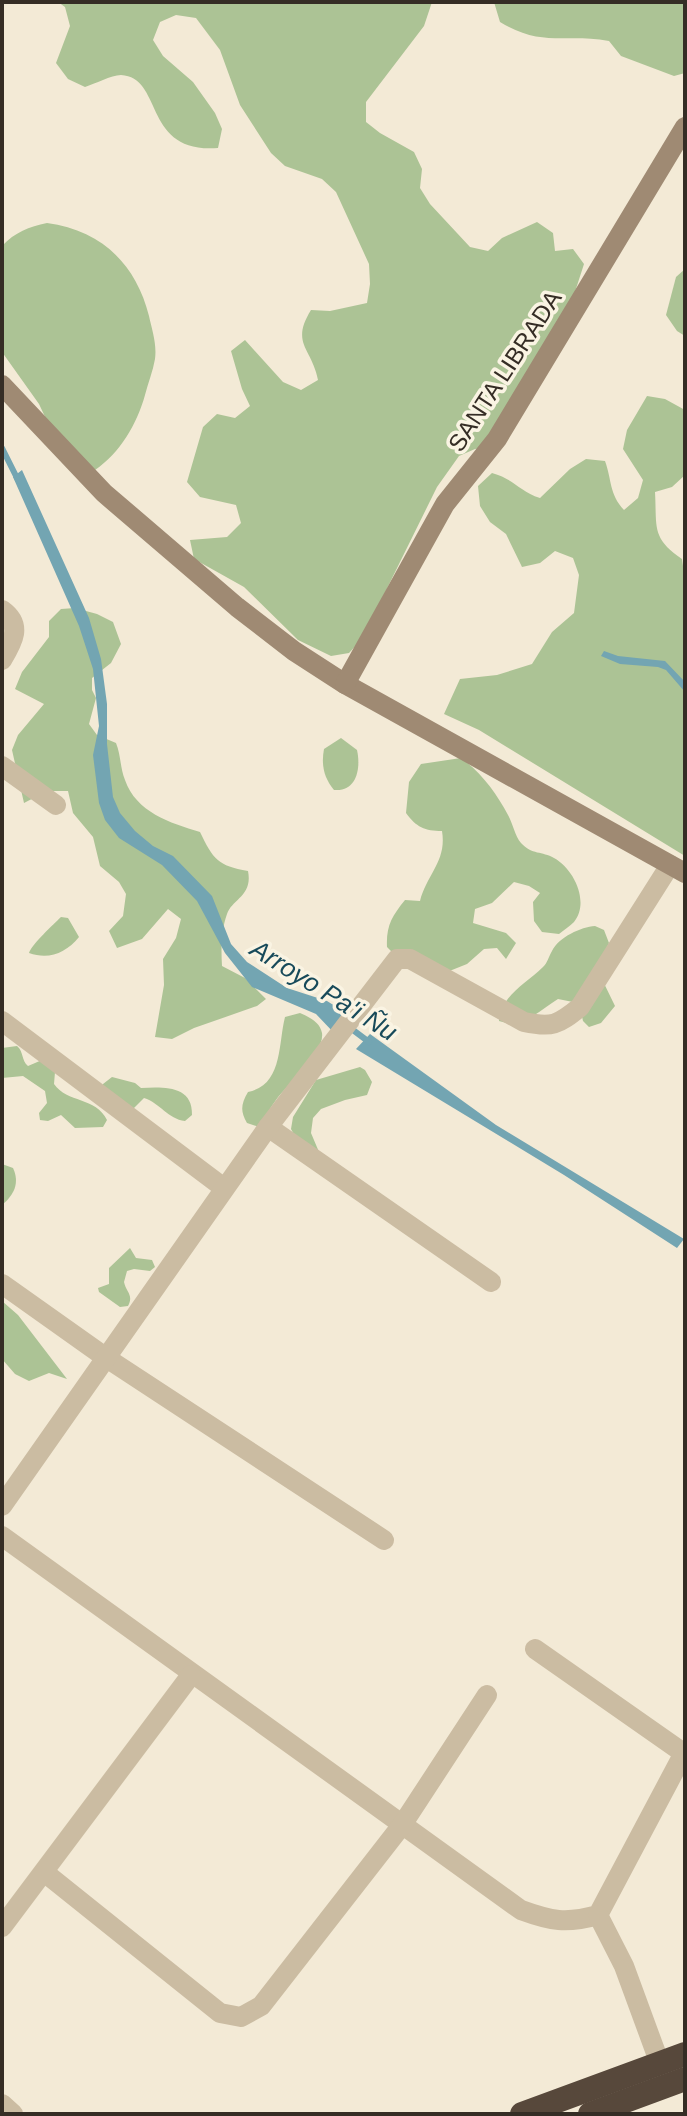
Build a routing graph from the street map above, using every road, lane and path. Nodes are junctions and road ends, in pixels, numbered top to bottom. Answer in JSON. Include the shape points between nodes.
{"nodes":[{"id":1,"x":685,"y":127,"type":"edge"},
{"id":2,"x":2,"y":385,"type":"edge"},
{"id":3,"x":2,"y":610,"type":"edge"},
{"id":4,"x":2,"y":660,"type":"edge"},
{"id":5,"x":345,"y":684,"type":"junction"},
{"id":6,"x":2,"y":766,"type":"edge"},
{"id":7,"x":56,"y":805,"type":"dead end"},
{"id":8,"x":678,"y":869,"type":"edge"},
{"id":9,"x":2,"y":1021,"type":"edge"},
{"id":10,"x":268,"y":1127,"type":"junction"},
{"id":11,"x":224,"y":1188,"type":"junction"},
{"id":12,"x":491,"y":1282,"type":"dead end"},
{"id":13,"x":2,"y":1284,"type":"edge"},
{"id":14,"x":105,"y":1357,"type":"junction"},
{"id":15,"x":2,"y":1506,"type":"edge"},
{"id":16,"x":2,"y":1536,"type":"edge"},
{"id":17,"x":384,"y":1540,"type":"dead end"},
{"id":18,"x":535,"y":1649,"type":"dead end"},
{"id":19,"x":191,"y":1675,"type":"junction"},
{"id":20,"x":487,"y":1695,"type":"dead end"},
{"id":21,"x":685,"y":1753,"type":"edge"},
{"id":22,"x":402,"y":1825,"type":"junction"},
{"id":23,"x":44,"y":1872,"type":"junction"},
{"id":24,"x":598,"y":1915,"type":"junction"},
{"id":25,"x":2,"y":1927,"type":"edge"},
{"id":26,"x":685,"y":2054,"type":"edge"},
{"id":27,"x":660,"y":2064,"type":"junction"},
{"id":28,"x":685,"y":2079,"type":"edge"},
{"id":29,"x":626,"y":2099,"type":"edge"},
{"id":30,"x":2,"y":2104,"type":"edge"},
{"id":31,"x":13,"y":2114,"type":"edge"},
{"id":32,"x":522,"y":2114,"type":"edge"},
{"id":33,"x":590,"y":2114,"type":"edge"}],
"edges":[{"from":1,"to":5,"type":"main road","name":"SANTA LIBRADA","via":[[497,439],[445,504]]},
{"from":2,"to":5,"type":"main road","via":[[104,493],[237,607]]},
{"from":3,"to":4,"type":"street","via":[[9,615],[15,638]]},
{"from":5,"to":8,"type":"main road"},
{"from":6,"to":7,"type":"street"},
{"from":8,"to":10,"type":"street","via":[[580,1007],[562,1023],[524,1022],[397,959]]},
{"from":9,"to":11,"type":"street"},
{"from":10,"to":11,"type":"street"},
{"from":10,"to":12,"type":"street"},
{"from":11,"to":14,"type":"street"},
{"from":13,"to":14,"type":"street"},
{"from":14,"to":15,"type":"street"},
{"from":14,"to":17,"type":"street"},
{"from":16,"to":19,"type":"street"},
{"from":18,"to":21,"type":"street"},
{"from":19,"to":22,"type":"street"},
{"from":19,"to":23,"type":"street"},
{"from":20,"to":22,"type":"street"},
{"from":21,"to":24,"type":"street"},
{"from":22,"to":23,"type":"street","via":[[261,2006],[241,2017],[220,2013]]},
{"from":22,"to":24,"type":"street","via":[[521,1910],[574,1922]]},
{"from":23,"to":25,"type":"street"},
{"from":24,"to":27,"type":"street","via":[[624,1966]]},
{"from":26,"to":27,"type":"highway"},
{"from":27,"to":29,"type":"highway"},
{"from":28,"to":29,"type":"highway"},
{"from":29,"to":32,"type":"highway"},
{"from":29,"to":33,"type":"highway"},
{"from":30,"to":31,"type":"street"}]}
